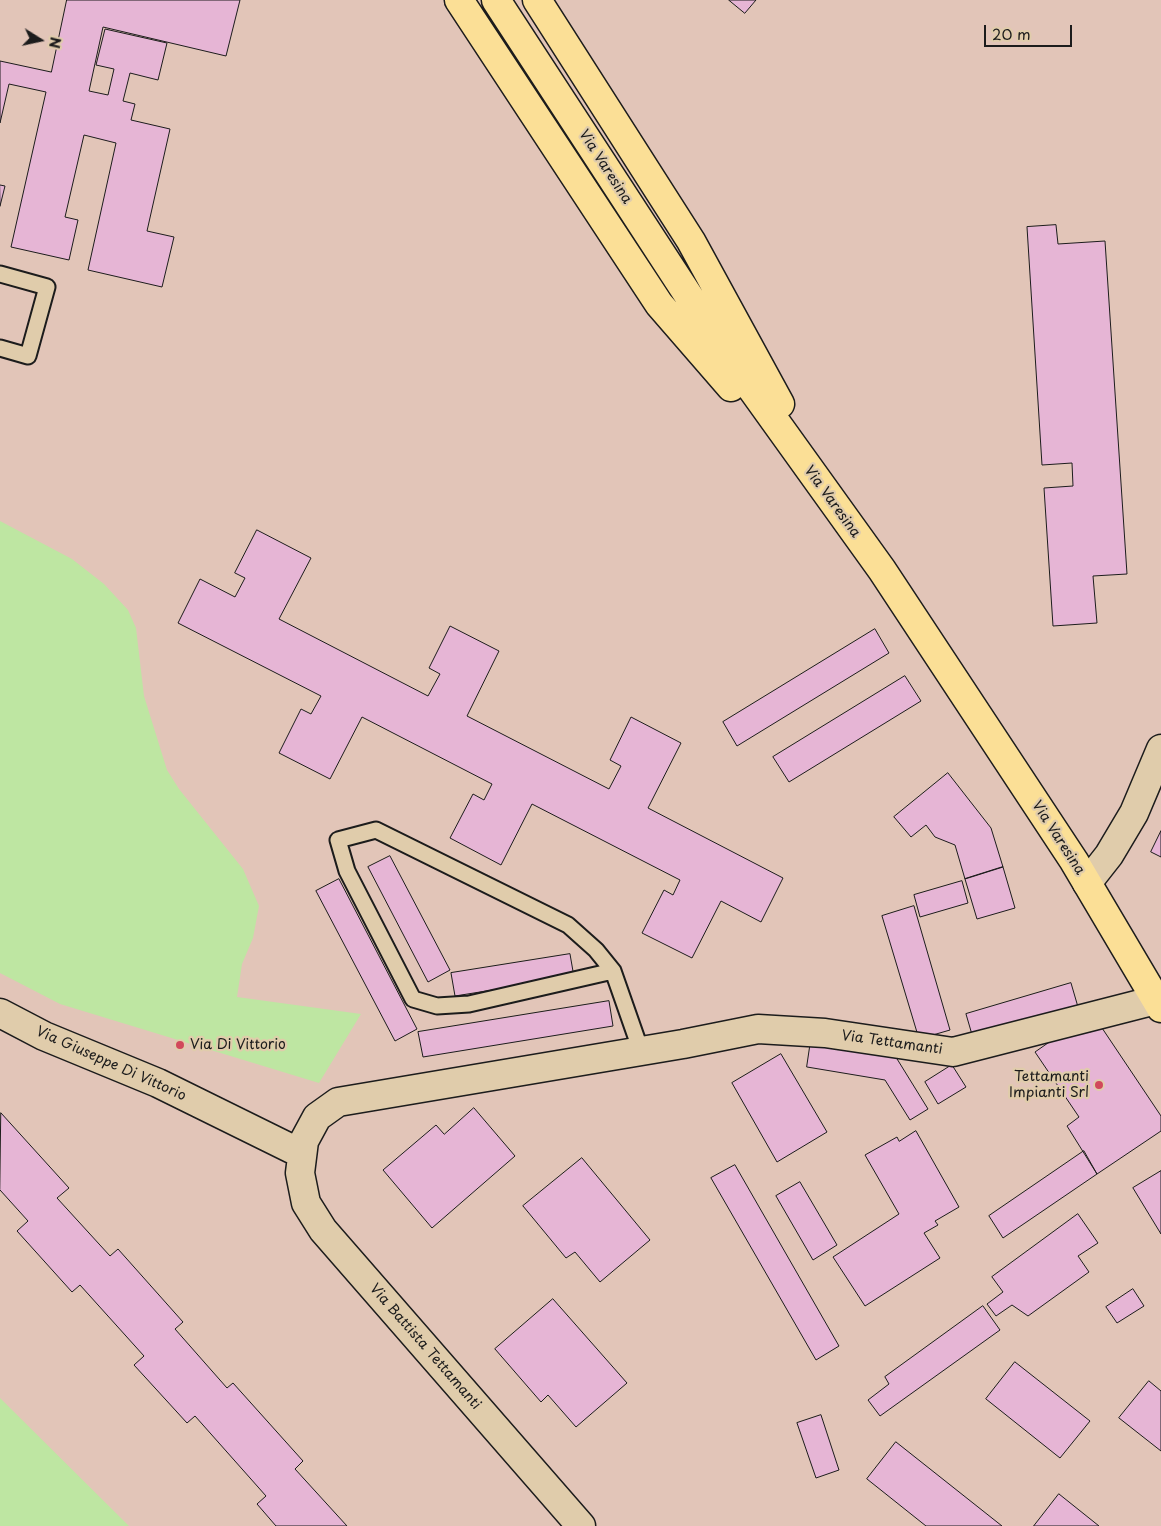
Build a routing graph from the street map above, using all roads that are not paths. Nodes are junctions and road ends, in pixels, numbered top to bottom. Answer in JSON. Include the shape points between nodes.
{"nodes":[{"id":1,"x":459,"y":0,"type":"edge"},
{"id":2,"x":496,"y":0,"type":"edge"},
{"id":3,"x":537,"y":0,"type":"edge"},
{"id":4,"x":0,"y":274,"type":"edge"},
{"id":5,"x":0,"y":348,"type":"edge"},
{"id":6,"x":840,"y":512,"type":"junction"},
{"id":7,"x":1161,"y":749,"type":"edge"},
{"id":8,"x":1087,"y":883,"type":"junction"},
{"id":9,"x":613,"y":971,"type":"junction"},
{"id":10,"x":1158,"y":1004,"type":"edge"},
{"id":11,"x":0,"y":1013,"type":"edge"},
{"id":12,"x":641,"y":1051,"type":"junction"},
{"id":13,"x":302,"y":1154,"type":"junction"},
{"id":14,"x":581,"y":1526,"type":"edge"}],
"edges":[{"from":1,"to":6,"type":"main road","via":[[659,304]]},
{"from":2,"to":6,"type":"main road","name":"Via Varesina","via":[[724,350]]},
{"from":3,"to":6,"type":"main road","via":[[691,241]]},
{"from":4,"to":5,"type":"lane","via":[[46,287],[28,356]]},
{"from":6,"to":8,"type":"main road","name":"Via Varesina","via":[[882,570]]},
{"from":7,"to":8,"type":"street","via":[[1134,813],[1109,855]]},
{"from":8,"to":10,"type":"main road","name":"Via Varesina"},
{"from":9,"to":9,"type":"lane","via":[[596,950],[568,925],[376,830],[338,840],[347,871],[413,999],[437,1006],[469,1004]]},
{"from":9,"to":12,"type":"lane"},
{"from":10,"to":12,"type":"street","name":"Via Tettamanti","via":[[953,1052],[825,1033],[758,1029]]},
{"from":11,"to":13,"type":"street","name":"Via Giuseppe Di Vittorio","via":[[44,1036],[158,1083]]},
{"from":12,"to":13,"type":"street","name":"Via Battista Tettamanti","via":[[338,1102],[317,1117],[304,1141]]},
{"from":13,"to":14,"type":"street","name":"Via Battista Tettamanti","via":[[300,1173],[306,1203],[323,1230]]}]}
